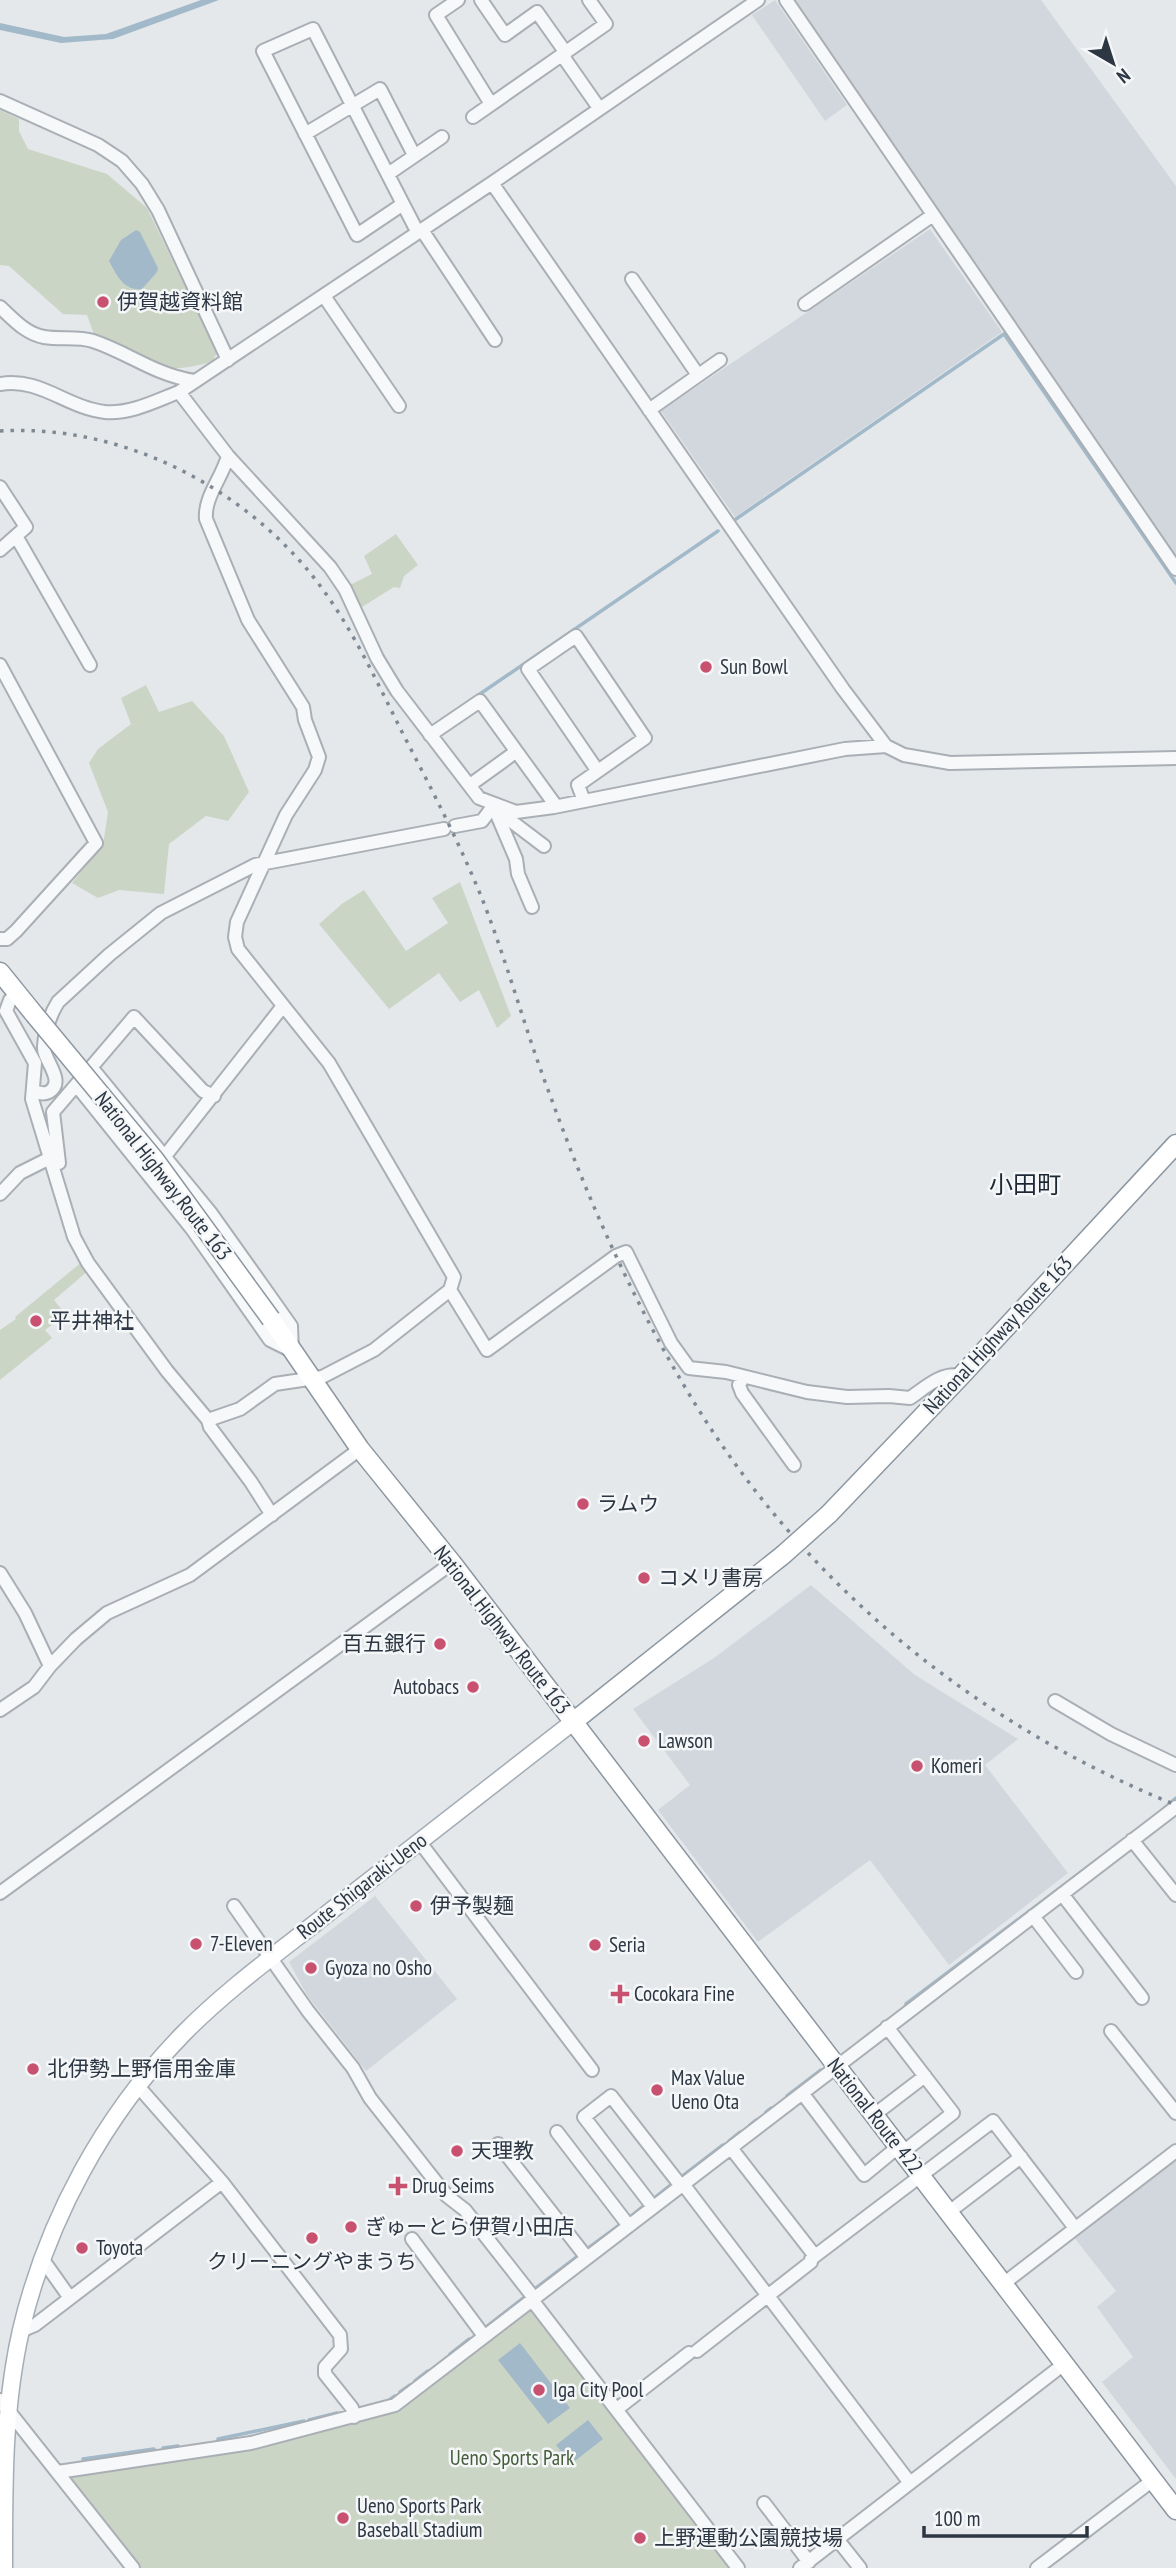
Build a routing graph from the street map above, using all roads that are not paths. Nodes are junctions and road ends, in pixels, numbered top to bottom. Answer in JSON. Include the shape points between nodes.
{"nodes":[{"id":1,"x":458,"y":0,"type":"edge"},
{"id":2,"x":481,"y":0,"type":"edge"},
{"id":3,"x":589,"y":0,"type":"edge"},
{"id":4,"x":758,"y":0,"type":"edge"},
{"id":5,"x":786,"y":0,"type":"edge"},
{"id":6,"x":564,"y":54,"type":"junction"},
{"id":7,"x":0,"y":101,"type":"edge"},
{"id":8,"x":491,"y":104,"type":"junction"},
{"id":9,"x":352,"y":106,"type":"junction"},
{"id":10,"x":599,"y":108,"type":"junction"},
{"id":11,"x":473,"y":117,"type":"dead end"},
{"id":12,"x":305,"y":134,"type":"junction"},
{"id":13,"x":442,"y":137,"type":"dead end"},
{"id":14,"x":414,"y":155,"type":"junction"},
{"id":15,"x":387,"y":174,"type":"junction"},
{"id":16,"x":492,"y":183,"type":"junction"},
{"id":17,"x":403,"y":204,"type":"junction"},
{"id":18,"x":933,"y":215,"type":"junction"},
{"id":19,"x":420,"y":232,"type":"junction"},
{"id":20,"x":632,"y":279,"type":"dead end"},
{"id":21,"x":324,"y":296,"type":"junction"},
{"id":22,"x":805,"y":303,"type":"dead end"},
{"id":23,"x":0,"y":308,"type":"edge"},
{"id":24,"x":495,"y":340,"type":"dead end"},
{"id":25,"x":228,"y":360,"type":"junction"},
{"id":26,"x":720,"y":360,"type":"dead end"},
{"id":27,"x":698,"y":375,"type":"junction"},
{"id":28,"x":194,"y":381,"type":"junction"},
{"id":29,"x":0,"y":384,"type":"edge"},
{"id":30,"x":179,"y":392,"type":"junction"},
{"id":31,"x":399,"y":406,"type":"dead end"},
{"id":32,"x":649,"y":410,"type":"junction"},
{"id":33,"x":228,"y":456,"type":"junction"},
{"id":34,"x":0,"y":487,"type":"edge"},
{"id":35,"x":16,"y":536,"type":"junction"},
{"id":36,"x":0,"y":550,"type":"edge"},
{"id":37,"x":1176,"y":569,"type":"edge"},
{"id":38,"x":90,"y":664,"type":"dead end"},
{"id":39,"x":0,"y":665,"type":"edge"},
{"id":40,"x":430,"y":735,"type":"junction"},
{"id":41,"x":886,"y":746,"type":"junction"},
{"id":42,"x":510,"y":756,"type":"dead end"},
{"id":43,"x":1176,"y":758,"type":"edge"},
{"id":44,"x":597,"y":770,"type":"junction"},
{"id":45,"x":470,"y":785,"type":"junction"},
{"id":46,"x":584,"y":801,"type":"junction"},
{"id":47,"x":556,"y":806,"type":"junction"},
{"id":48,"x":503,"y":812,"type":"junction"},
{"id":49,"x":544,"y":846,"type":"dead end"},
{"id":50,"x":265,"y":862,"type":"junction"},
{"id":51,"x":532,"y":907,"type":"dead end"},
{"id":52,"x":0,"y":939,"type":"edge"},
{"id":53,"x":0,"y":972,"type":"edge"},
{"id":54,"x":17,"y":994,"type":"junction"},
{"id":55,"x":283,"y":1006,"type":"junction"},
{"id":56,"x":91,"y":1067,"type":"junction"},
{"id":57,"x":77,"y":1086,"type":"junction"},
{"id":58,"x":33,"y":1090,"type":"junction"},
{"id":59,"x":214,"y":1096,"type":"junction"},
{"id":60,"x":1176,"y":1144,"type":"edge"},
{"id":61,"x":165,"y":1156,"type":"junction"},
{"id":62,"x":50,"y":1158,"type":"junction"},
{"id":63,"x":0,"y":1194,"type":"edge"},
{"id":64,"x":66,"y":1211,"type":"junction"},
{"id":65,"x":450,"y":1290,"type":"junction"},
{"id":66,"x":292,"y":1351,"type":"junction"},
{"id":67,"x":961,"y":1376,"type":"junction"},
{"id":68,"x":743,"y":1377,"type":"junction"},
{"id":69,"x":311,"y":1379,"type":"junction"},
{"id":70,"x":208,"y":1420,"type":"junction"},
{"id":71,"x":360,"y":1449,"type":"junction"},
{"id":72,"x":794,"y":1465,"type":"dead end"},
{"id":73,"x":272,"y":1515,"type":"junction"},
{"id":74,"x":452,"y":1563,"type":"junction"},
{"id":75,"x":0,"y":1573,"type":"edge"},
{"id":76,"x":50,"y":1666,"type":"junction"},
{"id":77,"x":1055,"y":1700,"type":"dead end"},
{"id":78,"x":0,"y":1710,"type":"edge"},
{"id":79,"x":573,"y":1722,"type":"junction"},
{"id":80,"x":1176,"y":1765,"type":"edge"},
{"id":81,"x":1168,"y":1812,"type":"edge"},
{"id":82,"x":1132,"y":1840,"type":"junction"},
{"id":83,"x":419,"y":1841,"type":"junction"},
{"id":84,"x":0,"y":1893,"type":"edge"},
{"id":85,"x":1062,"y":1894,"type":"junction"},
{"id":86,"x":1176,"y":1895,"type":"edge"},
{"id":87,"x":234,"y":1906,"type":"dead end"},
{"id":88,"x":1033,"y":1916,"type":"junction"},
{"id":89,"x":271,"y":1959,"type":"junction"},
{"id":90,"x":1076,"y":1972,"type":"dead end"},
{"id":91,"x":1142,"y":1998,"type":"dead end"},
{"id":92,"x":887,"y":2027,"type":"junction"},
{"id":93,"x":1111,"y":2031,"type":"dead end"},
{"id":94,"x":837,"y":2067,"type":"junction"},
{"id":95,"x":593,"y":2070,"type":"dead end"},
{"id":96,"x":925,"y":2076,"type":"junction"},
{"id":97,"x":137,"y":2085,"type":"junction"},
{"id":98,"x":803,"y":2094,"type":"junction"},
{"id":99,"x":1176,"y":2113,"type":"edge"},
{"id":100,"x":874,"y":2115,"type":"junction"},
{"id":101,"x":557,"y":2132,"type":"dead end"},
{"id":102,"x":498,"y":2144,"type":"dead end"},
{"id":103,"x":731,"y":2148,"type":"junction"},
{"id":104,"x":901,"y":2150,"type":"junction"},
{"id":105,"x":1176,"y":2151,"type":"edge"},
{"id":106,"x":1021,"y":2157,"type":"junction"},
{"id":107,"x":921,"y":2176,"type":"junction"},
{"id":108,"x":222,"y":2182,"type":"junction"},
{"id":109,"x":682,"y":2185,"type":"junction"},
{"id":110,"x":653,"y":2207,"type":"junction"},
{"id":111,"x":948,"y":2213,"type":"junction"},
{"id":112,"x":629,"y":2226,"type":"junction"},
{"id":113,"x":1075,"y":2228,"type":"junction"},
{"id":114,"x":412,"y":2239,"type":"dead end"},
{"id":115,"x":815,"y":2256,"type":"junction"},
{"id":116,"x":587,"y":2258,"type":"junction"},
{"id":117,"x":43,"y":2260,"type":"junction"},
{"id":118,"x":1003,"y":2284,"type":"junction"},
{"id":119,"x":768,"y":2295,"type":"junction"},
{"id":120,"x":70,"y":2298,"type":"junction"},
{"id":121,"x":533,"y":2299,"type":"junction"},
{"id":122,"x":21,"y":2331,"type":"junction"},
{"id":123,"x":484,"y":2336,"type":"junction"},
{"id":124,"x":1064,"y":2364,"type":"junction"},
{"id":125,"x":4,"y":2404,"type":"edge"},
{"id":126,"x":617,"y":2409,"type":"junction"},
{"id":127,"x":354,"y":2417,"type":"junction"},
{"id":128,"x":58,"y":2472,"type":"junction"},
{"id":129,"x":1153,"y":2480,"type":"junction"},
{"id":130,"x":910,"y":2483,"type":"junction"},
{"id":131,"x":764,"y":2503,"type":"dead end"},
{"id":132,"x":1176,"y":2510,"type":"edge"},
{"id":133,"x":2,"y":2521,"type":"edge"},
{"id":134,"x":837,"y":2539,"type":"junction"},
{"id":135,"x":805,"y":2565,"type":"edge"},
{"id":136,"x":4,"y":2568,"type":"edge"},
{"id":137,"x":133,"y":2568,"type":"edge"},
{"id":138,"x":738,"y":2568,"type":"edge"},
{"id":139,"x":860,"y":2568,"type":"edge"},
{"id":140,"x":1037,"y":2568,"type":"edge"}],
"edges":[{"from":1,"to":8,"type":"street","via":[[436,15]]},
{"from":2,"to":6,"type":"street","via":[[505,35],[537,12]]},
{"from":3,"to":6,"type":"street","via":[[606,24]]},
{"from":4,"to":10,"type":"street"},
{"from":5,"to":18,"type":"street"},
{"from":6,"to":8,"type":"street"},
{"from":6,"to":10,"type":"street"},
{"from":7,"to":25,"type":"street","via":[[98,145],[122,161],[158,211]]},
{"from":8,"to":11,"type":"street"},
{"from":9,"to":12,"type":"street"},
{"from":9,"to":12,"type":"street","via":[[313,29],[263,51]]},
{"from":9,"to":14,"type":"street","via":[[380,89]]},
{"from":9,"to":15,"type":"street"},
{"from":10,"to":16,"type":"street"},
{"from":12,"to":17,"type":"street","via":[[357,235]]},
{"from":13,"to":14,"type":"street"},
{"from":14,"to":15,"type":"street"},
{"from":15,"to":17,"type":"street"},
{"from":16,"to":19,"type":"street"},
{"from":16,"to":32,"type":"street"},
{"from":17,"to":19,"type":"street"},
{"from":18,"to":22,"type":"street"},
{"from":18,"to":37,"type":"street"},
{"from":19,"to":21,"type":"street"},
{"from":19,"to":24,"type":"street"},
{"from":20,"to":27,"type":"street"},
{"from":21,"to":25,"type":"street"},
{"from":21,"to":31,"type":"street"},
{"from":23,"to":28,"type":"street","via":[[30,332],[96,342],[152,370]]},
{"from":25,"to":28,"type":"street"},
{"from":26,"to":27,"type":"street"},
{"from":27,"to":32,"type":"street"},
{"from":28,"to":30,"type":"street"},
{"from":29,"to":30,"type":"street","via":[[28,383],[104,412],[125,411]]},
{"from":30,"to":33,"type":"street"},
{"from":32,"to":41,"type":"street"},
{"from":33,"to":40,"type":"street","via":[[330,567],[377,658]]},
{"from":33,"to":50,"type":"street","via":[[205,506],[206,519],[248,620],[303,706],[318,757]]},
{"from":34,"to":35,"type":"street","via":[[26,527]]},
{"from":35,"to":36,"type":"street"},
{"from":35,"to":38,"type":"street"},
{"from":39,"to":52,"type":"street","via":[[96,842],[16,931]]},
{"from":40,"to":45,"type":"street"},
{"from":40,"to":47,"type":"street","via":[[480,701]]},
{"from":41,"to":43,"type":"street","via":[[904,755],[950,764]]},
{"from":41,"to":46,"type":"street","via":[[845,748]]},
{"from":42,"to":45,"type":"street"},
{"from":44,"to":44,"type":"street","via":[[645,738],[576,636],[528,669]]},
{"from":44,"to":46,"type":"street","via":[[578,785]]},
{"from":45,"to":48,"type":"street","via":[[480,798]]},
{"from":46,"to":47,"type":"street"},
{"from":47,"to":48,"type":"street"},
{"from":48,"to":49,"type":"street"},
{"from":48,"to":50,"type":"street","via":[[449,828]]},
{"from":48,"to":51,"type":"street","via":[[518,874]]},
{"from":50,"to":55,"type":"street","via":[[237,922],[236,937],[239,949]]},
{"from":50,"to":58,"type":"street","via":[[160,914],[58,1003],[44,1046],[54,1087],[43,1094]]},
{"from":53,"to":54,"type":"highway","name":"National Highway Route 163"},
{"from":54,"to":58,"type":"street","via":[[6,1011],[35,1063]]},
{"from":54,"to":66,"type":"highway","name":"National Highway Route 163","bridge":true,"via":[[155,1160]]},
{"from":55,"to":59,"type":"street"},
{"from":55,"to":65,"type":"street","via":[[329,1063],[367,1127],[454,1277]]},
{"from":56,"to":57,"type":"street"},
{"from":56,"to":59,"type":"street","via":[[134,1017],[203,1091]]},
{"from":56,"to":61,"type":"street"},
{"from":57,"to":64,"type":"street","via":[[53,1112],[56,1150],[71,1209]]},
{"from":57,"to":66,"type":"street","via":[[192,1228],[270,1340]]},
{"from":58,"to":62,"type":"street"},
{"from":59,"to":61,"type":"street"},
{"from":60,"to":67,"type":"highway","name":"National Highway Route 163"},
{"from":61,"to":66,"type":"street","via":[[291,1326]]},
{"from":62,"to":63,"type":"street","via":[[20,1173]]},
{"from":62,"to":64,"type":"street"},
{"from":64,"to":70,"type":"street","via":[[88,1263]]},
{"from":65,"to":68,"type":"street","via":[[487,1350],[626,1252],[671,1343],[689,1368]]},
{"from":65,"to":69,"type":"street","via":[[374,1350]]},
{"from":66,"to":69,"type":"highway","name":"National Highway Route 163"},
{"from":67,"to":68,"type":"street","via":[[936,1380],[909,1398],[807,1392]]},
{"from":67,"to":79,"type":"highway","name":"National Highway Route 163","bridge":true,"via":[[783,1555]]},
{"from":68,"to":72,"type":"street","via":[[741,1393]]},
{"from":69,"to":70,"type":"street","via":[[275,1384],[240,1409]]},
{"from":69,"to":71,"type":"highway","name":"National Highway Route 163"},
{"from":70,"to":73,"type":"street"},
{"from":71,"to":73,"type":"street"},
{"from":71,"to":74,"type":"highway","name":"National Highway Route 163"},
{"from":73,"to":76,"type":"street","via":[[190,1575],[107,1613]]},
{"from":74,"to":79,"type":"highway","name":"National Highway Route 163"},
{"from":74,"to":84,"type":"street"},
{"from":75,"to":76,"type":"street"},
{"from":76,"to":78,"type":"street","via":[[34,1687]]},
{"from":77,"to":80,"type":"street"},
{"from":79,"to":83,"type":"main road","name":"Route Shigaraki-Ueno"},
{"from":79,"to":94,"type":"highway","name":"National Route 422"},
{"from":81,"to":82,"type":"street"},
{"from":82,"to":85,"type":"street"},
{"from":82,"to":86,"type":"street"},
{"from":83,"to":89,"type":"main road","name":"Route Shigaraki-Ueno"},
{"from":83,"to":95,"type":"street"},
{"from":85,"to":88,"type":"street"},
{"from":85,"to":91,"type":"street"},
{"from":87,"to":89,"type":"street"},
{"from":88,"to":90,"type":"street"},
{"from":88,"to":92,"type":"street"},
{"from":89,"to":97,"type":"main road","name":"Route Shigaraki-Ueno","via":[[217,2001]]},
{"from":89,"to":121,"type":"street","via":[[353,2068],[370,2098]]},
{"from":92,"to":94,"type":"street"},
{"from":92,"to":96,"type":"street"},
{"from":93,"to":99,"type":"street"},
{"from":94,"to":98,"type":"street"},
{"from":94,"to":100,"type":"highway","name":"National Route 422"},
{"from":96,"to":100,"type":"street"},
{"from":96,"to":104,"type":"street","via":[[953,2113]]},
{"from":97,"to":108,"type":"street"},
{"from":97,"to":117,"type":"main road","name":"Route Shigaraki-Ueno","via":[[76,2183]]},
{"from":98,"to":103,"type":"street"},
{"from":98,"to":104,"type":"street","via":[[864,2175]]},
{"from":100,"to":104,"type":"highway","name":"National Route 422"},
{"from":101,"to":112,"type":"street"},
{"from":102,"to":116,"type":"street"},
{"from":103,"to":109,"type":"street"},
{"from":103,"to":115,"type":"street"},
{"from":104,"to":107,"type":"highway","name":"National Route 422"},
{"from":105,"to":113,"type":"street"},
{"from":106,"to":107,"type":"street","via":[[993,2121]]},
{"from":106,"to":111,"type":"street"},
{"from":106,"to":113,"type":"street"},
{"from":107,"to":111,"type":"highway","name":"National Route 422"},
{"from":107,"to":115,"type":"street"},
{"from":108,"to":120,"type":"street"},
{"from":108,"to":127,"type":"street","via":[[340,2335],[341,2349],[325,2367],[325,2374]]},
{"from":109,"to":110,"type":"street"},
{"from":109,"to":110,"type":"street","via":[[611,2096],[584,2117]]},
{"from":109,"to":119,"type":"street"},
{"from":110,"to":112,"type":"street"},
{"from":111,"to":118,"type":"highway","name":"National Route 422"},
{"from":112,"to":116,"type":"street"},
{"from":113,"to":118,"type":"street"},
{"from":114,"to":123,"type":"street"},
{"from":115,"to":119,"type":"street"},
{"from":116,"to":121,"type":"street"},
{"from":117,"to":120,"type":"street"},
{"from":117,"to":122,"type":"main road","name":"Route Shigaraki-Ueno"},
{"from":118,"to":124,"type":"highway","name":"National Route 422"},
{"from":119,"to":126,"type":"street"},
{"from":119,"to":130,"type":"street"},
{"from":120,"to":122,"type":"street"},
{"from":121,"to":123,"type":"street"},
{"from":121,"to":126,"type":"street"},
{"from":122,"to":125,"type":"main road","name":"Route Shigaraki-Ueno"},
{"from":123,"to":127,"type":"street","via":[[396,2405]]},
{"from":124,"to":129,"type":"highway","name":"National Route 422"},
{"from":124,"to":130,"type":"street"},
{"from":125,"to":128,"type":"street"},
{"from":125,"to":133,"type":"main road","name":"Route Shigaraki-Ueno"},
{"from":126,"to":138,"type":"street"},
{"from":127,"to":128,"type":"street","via":[[251,2443]]},
{"from":128,"to":137,"type":"street"},
{"from":129,"to":132,"type":"highway","name":"National Route 422"},
{"from":129,"to":140,"type":"street"},
{"from":130,"to":134,"type":"street"},
{"from":131,"to":135,"type":"street"},
{"from":133,"to":136,"type":"main road","name":"Route Shigaraki-Ueno"},
{"from":134,"to":135,"type":"street"},
{"from":134,"to":139,"type":"street"}]}
